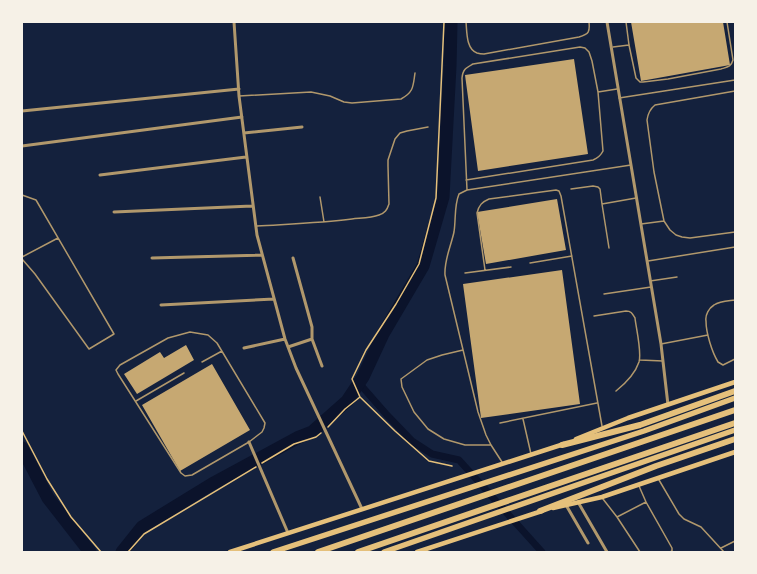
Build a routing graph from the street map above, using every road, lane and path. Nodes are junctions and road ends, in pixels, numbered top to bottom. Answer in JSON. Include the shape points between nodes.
{"nodes":[{"id":1,"x":234,"y":22,"type":"edge"},
{"id":2,"x":444,"y":22,"type":"edge"},
{"id":3,"x":466,"y":22,"type":"edge"},
{"id":4,"x":589,"y":22,"type":"edge"},
{"id":5,"x":607,"y":22,"type":"edge"},
{"id":6,"x":626,"y":22,"type":"edge"},
{"id":7,"x":727,"y":22,"type":"edge"},
{"id":8,"x":628,"y":45,"type":"junction"},
{"id":9,"x":611,"y":48,"type":"junction"},
{"id":10,"x":415,"y":73,"type":"dead end"},
{"id":11,"x":735,"y":80,"type":"edge"},
{"id":12,"x":239,"y":89,"type":"junction"},
{"id":13,"x":618,"y":89,"type":"junction"},
{"id":14,"x":735,"y":91,"type":"edge"},
{"id":15,"x":598,"y":92,"type":"junction"},
{"id":16,"x":239,"y":96,"type":"junction"},
{"id":17,"x":620,"y":98,"type":"junction"},
{"id":18,"x":22,"y":111,"type":"edge"},
{"id":19,"x":242,"y":117,"type":"junction"},
{"id":20,"x":302,"y":127,"type":"dead end"},
{"id":21,"x":428,"y":127,"type":"dead end"},
{"id":22,"x":244,"y":133,"type":"junction"},
{"id":23,"x":22,"y":146,"type":"edge"},
{"id":24,"x":246,"y":157,"type":"junction"},
{"id":25,"x":631,"y":165,"type":"junction"},
{"id":26,"x":100,"y":175,"type":"dead end"},
{"id":27,"x":466,"y":180,"type":"junction"},
{"id":28,"x":571,"y":189,"type":"dead end"},
{"id":29,"x":467,"y":190,"type":"junction"},
{"id":30,"x":22,"y":195,"type":"edge"},
{"id":31,"x":320,"y":197,"type":"dead end"},
{"id":32,"x":636,"y":198,"type":"junction"},
{"id":33,"x":602,"y":204,"type":"junction"},
{"id":34,"x":252,"y":206,"type":"junction"},
{"id":35,"x":114,"y":212,"type":"dead end"},
{"id":36,"x":664,"y":221,"type":"junction"},
{"id":37,"x":324,"y":222,"type":"junction"},
{"id":38,"x":641,"y":224,"type":"junction"},
{"id":39,"x":255,"y":226,"type":"junction"},
{"id":40,"x":735,"y":232,"type":"edge"},
{"id":41,"x":58,"y":238,"type":"junction"},
{"id":42,"x":735,"y":247,"type":"edge"},
{"id":43,"x":609,"y":248,"type":"dead end"},
{"id":44,"x":262,"y":255,"type":"junction"},
{"id":45,"x":572,"y":256,"type":"junction"},
{"id":46,"x":22,"y":258,"type":"edge"},
{"id":47,"x":152,"y":258,"type":"dead end"},
{"id":48,"x":293,"y":258,"type":"dead end"},
{"id":49,"x":647,"y":261,"type":"junction"},
{"id":50,"x":530,"y":263,"type":"dead end"},
{"id":51,"x":511,"y":267,"type":"dead end"},
{"id":52,"x":485,"y":270,"type":"junction"},
{"id":53,"x":465,"y":273,"type":"dead end"},
{"id":54,"x":677,"y":277,"type":"dead end"},
{"id":55,"x":650,"y":281,"type":"junction"},
{"id":56,"x":651,"y":287,"type":"junction"},
{"id":57,"x":604,"y":294,"type":"dead end"},
{"id":58,"x":274,"y":299,"type":"junction"},
{"id":59,"x":735,"y":300,"type":"edge"},
{"id":60,"x":161,"y":305,"type":"dead end"},
{"id":61,"x":594,"y":316,"type":"dead end"},
{"id":62,"x":708,"y":335,"type":"junction"},
{"id":63,"x":285,"y":339,"type":"junction"},
{"id":64,"x":312,"y":339,"type":"junction"},
{"id":65,"x":661,"y":344,"type":"junction"},
{"id":66,"x":288,"y":347,"type":"junction"},
{"id":67,"x":244,"y":348,"type":"dead end"},
{"id":68,"x":463,"y":350,"type":"junction"},
{"id":69,"x":222,"y":351,"type":"junction"},
{"id":70,"x":735,"y":359,"type":"edge"},
{"id":71,"x":640,"y":360,"type":"junction"},
{"id":72,"x":663,"y":361,"type":"junction"},
{"id":73,"x":202,"y":362,"type":"dead end"},
{"id":74,"x":322,"y":366,"type":"dead end"},
{"id":75,"x":184,"y":373,"type":"dead end"},
{"id":76,"x":735,"y":382,"type":"edge"},
{"id":77,"x":616,"y":391,"type":"dead end"},
{"id":78,"x":735,"y":392,"type":"edge"},
{"id":79,"x":360,"y":397,"type":"junction"},
{"id":80,"x":735,"y":398,"type":"edge"},
{"id":81,"x":136,"y":401,"type":"junction"},
{"id":82,"x":597,"y":403,"type":"junction"},
{"id":83,"x":668,"y":405,"type":"junction"},
{"id":84,"x":735,"y":410,"type":"edge"},
{"id":85,"x":523,"y":419,"type":"junction"},
{"id":86,"x":500,"y":423,"type":"dead end"},
{"id":87,"x":735,"y":423,"type":"edge"},
{"id":88,"x":602,"y":428,"type":"junction"},
{"id":89,"x":735,"y":430,"type":"edge"},
{"id":90,"x":22,"y":431,"type":"edge"},
{"id":91,"x":735,"y":439,"type":"edge"},
{"id":92,"x":249,"y":442,"type":"junction"},
{"id":93,"x":491,"y":445,"type":"junction"},
{"id":94,"x":562,"y":445,"type":"junction"},
{"id":95,"x":735,"y":452,"type":"edge"},
{"id":96,"x":531,"y":455,"type":"junction"},
{"id":97,"x":504,"y":464,"type":"junction"},
{"id":98,"x":452,"y":466,"type":"dead end"},
{"id":99,"x":658,"y":478,"type":"junction"},
{"id":100,"x":638,"y":485,"type":"junction"},
{"id":101,"x":602,"y":497,"type":"junction"},
{"id":102,"x":578,"y":502,"type":"junction"},
{"id":103,"x":646,"y":502,"type":"junction"},
{"id":104,"x":566,"y":505,"type":"junction"},
{"id":105,"x":362,"y":509,"type":"junction"},
{"id":106,"x":540,"y":511,"type":"junction"},
{"id":107,"x":617,"y":517,"type":"junction"},
{"id":108,"x":288,"y":533,"type":"junction"},
{"id":109,"x":735,"y":541,"type":"edge"},
{"id":110,"x":588,"y":543,"type":"dead end"},
{"id":111,"x":720,"y":548,"type":"junction"},
{"id":112,"x":101,"y":552,"type":"edge"},
{"id":113,"x":128,"y":552,"type":"edge"},
{"id":114,"x":230,"y":552,"type":"edge"},
{"id":115,"x":273,"y":552,"type":"edge"},
{"id":116,"x":318,"y":552,"type":"edge"},
{"id":117,"x":358,"y":552,"type":"edge"},
{"id":118,"x":384,"y":552,"type":"edge"},
{"id":119,"x":417,"y":552,"type":"edge"},
{"id":120,"x":607,"y":552,"type":"edge"},
{"id":121,"x":640,"y":552,"type":"edge"},
{"id":122,"x":670,"y":552,"type":"edge"},
{"id":123,"x":724,"y":552,"type":"edge"}],
"edges":[{"from":1,"to":12,"type":"street"},
{"from":2,"to":79,"type":"path","via":[[436,198],[419,264],[366,350],[352,379]]},
{"from":3,"to":4,"type":"lane","via":[[471,49],[484,54],[585,36],[590,28]]},
{"from":5,"to":9,"type":"street"},
{"from":6,"to":8,"type":"lane"},
{"from":7,"to":8,"type":"lane","via":[[733,60],[732,64],[721,70],[640,82],[636,78]]},
{"from":8,"to":9,"type":"lane"},
{"from":9,"to":13,"type":"street"},
{"from":10,"to":16,"type":"lane","via":[[411,92],[401,99],[352,103],[311,92]]},
{"from":11,"to":17,"type":"lane"},
{"from":12,"to":16,"type":"street"},
{"from":12,"to":18,"type":"street"},
{"from":13,"to":15,"type":"lane"},
{"from":13,"to":17,"type":"street"},
{"from":14,"to":36,"type":"lane","via":[[655,105],[650,109],[647,120]]},
{"from":15,"to":27,"type":"lane","via":[[603,151],[598,158]]},
{"from":15,"to":27,"type":"lane","via":[[589,52],[580,47],[473,64],[466,68],[462,78]]},
{"from":16,"to":19,"type":"street"},
{"from":17,"to":25,"type":"street"},
{"from":19,"to":22,"type":"street"},
{"from":19,"to":23,"type":"street"},
{"from":20,"to":22,"type":"street"},
{"from":21,"to":37,"type":"lane","via":[[407,131],[395,139],[388,160],[389,204],[385,212],[374,217]]},
{"from":22,"to":24,"type":"street"},
{"from":24,"to":26,"type":"street"},
{"from":24,"to":34,"type":"street"},
{"from":25,"to":29,"type":"lane"},
{"from":25,"to":32,"type":"street"},
{"from":27,"to":29,"type":"lane"},
{"from":28,"to":33,"type":"lane","via":[[596,186],[600,189]]},
{"from":29,"to":68,"type":"lane","via":[[459,194],[457,199],[454,232],[444,266]]},
{"from":30,"to":41,"type":"lane","via":[[36,200]]},
{"from":31,"to":37,"type":"lane"},
{"from":32,"to":33,"type":"lane"},
{"from":32,"to":38,"type":"street"},
{"from":33,"to":43,"type":"lane"},
{"from":34,"to":35,"type":"street"},
{"from":34,"to":39,"type":"street"},
{"from":36,"to":38,"type":"lane"},
{"from":36,"to":40,"type":"lane","via":[[670,230],[682,237]]},
{"from":37,"to":39,"type":"lane"},
{"from":38,"to":49,"type":"street"},
{"from":39,"to":44,"type":"street"},
{"from":41,"to":46,"type":"lane"},
{"from":41,"to":46,"type":"lane","via":[[114,334],[89,349]]},
{"from":42,"to":49,"type":"lane"},
{"from":44,"to":47,"type":"street"},
{"from":44,"to":58,"type":"street"},
{"from":45,"to":50,"type":"lane"},
{"from":45,"to":52,"type":"lane","via":[[559,191],[489,199],[479,206],[477,213]]},
{"from":45,"to":82,"type":"lane"},
{"from":48,"to":64,"type":"street","via":[[312,327]]},
{"from":49,"to":55,"type":"street"},
{"from":51,"to":52,"type":"lane"},
{"from":52,"to":53,"type":"lane"},
{"from":54,"to":55,"type":"lane"},
{"from":55,"to":56,"type":"street"},
{"from":56,"to":57,"type":"lane"},
{"from":56,"to":65,"type":"street"},
{"from":58,"to":60,"type":"street"},
{"from":58,"to":63,"type":"street"},
{"from":59,"to":62,"type":"lane","via":[[715,304],[707,312],[705,320]]},
{"from":61,"to":71,"type":"lane","via":[[630,311],[635,318]]},
{"from":62,"to":65,"type":"lane"},
{"from":62,"to":70,"type":"lane","via":[[720,364]]},
{"from":63,"to":66,"type":"street"},
{"from":63,"to":67,"type":"street"},
{"from":64,"to":66,"type":"street"},
{"from":64,"to":74,"type":"street"},
{"from":65,"to":72,"type":"street"},
{"from":66,"to":105,"type":"street"},
{"from":68,"to":93,"type":"lane","via":[[478,412]]},
{"from":68,"to":93,"type":"lane","via":[[426,360],[401,379],[402,387],[414,412],[428,429],[438,436],[465,445]]},
{"from":69,"to":73,"type":"lane"},
{"from":69,"to":81,"type":"lane","via":[[208,335],[190,332],[168,338],[120,365],[116,370]]},
{"from":69,"to":92,"type":"lane","via":[[264,423],[262,432]]},
{"from":71,"to":72,"type":"lane"},
{"from":71,"to":77,"type":"lane","via":[[628,381]]},
{"from":72,"to":83,"type":"street"},
{"from":75,"to":81,"type":"lane"},
{"from":76,"to":83,"type":"main road"},
{"from":78,"to":94,"type":"highway","via":[[640,425]]},
{"from":79,"to":98,"type":"path","via":[[429,461]]},
{"from":79,"to":113,"type":"path","via":[[316,437],[294,444],[144,534]]},
{"from":80,"to":115,"type":"highway","via":[[644,431]]},
{"from":81,"to":92,"type":"lane","via":[[180,473],[185,476],[192,475]]},
{"from":82,"to":85,"type":"lane"},
{"from":82,"to":88,"type":"lane"},
{"from":83,"to":88,"type":"main road"},
{"from":84,"to":116,"type":"highway"},
{"from":85,"to":86,"type":"lane"},
{"from":85,"to":96,"type":"lane"},
{"from":87,"to":117,"type":"highway"},
{"from":88,"to":94,"type":"main road"},
{"from":89,"to":118,"type":"highway"},
{"from":90,"to":112,"type":"path","via":[[47,479],[71,517]]},
{"from":91,"to":106,"type":"highway","via":[[656,466]]},
{"from":92,"to":108,"type":"street"},
{"from":93,"to":97,"type":"lane"},
{"from":94,"to":96,"type":"main road"},
{"from":95,"to":99,"type":"main road"},
{"from":96,"to":97,"type":"main road"},
{"from":97,"to":105,"type":"main road"},
{"from":99,"to":100,"type":"main road"},
{"from":99,"to":111,"type":"lane","via":[[679,514],[701,527]]},
{"from":100,"to":101,"type":"main road"},
{"from":100,"to":103,"type":"lane"},
{"from":101,"to":102,"type":"main road"},
{"from":101,"to":107,"type":"lane"},
{"from":102,"to":104,"type":"main road"},
{"from":102,"to":120,"type":"street"},
{"from":103,"to":107,"type":"lane"},
{"from":103,"to":122,"type":"lane","via":[[672,548]]},
{"from":104,"to":106,"type":"main road"},
{"from":104,"to":110,"type":"street"},
{"from":105,"to":108,"type":"main road"},
{"from":106,"to":119,"type":"main road"},
{"from":107,"to":121,"type":"lane"},
{"from":108,"to":114,"type":"main road"},
{"from":109,"to":111,"type":"lane"},
{"from":111,"to":123,"type":"lane"}]}
